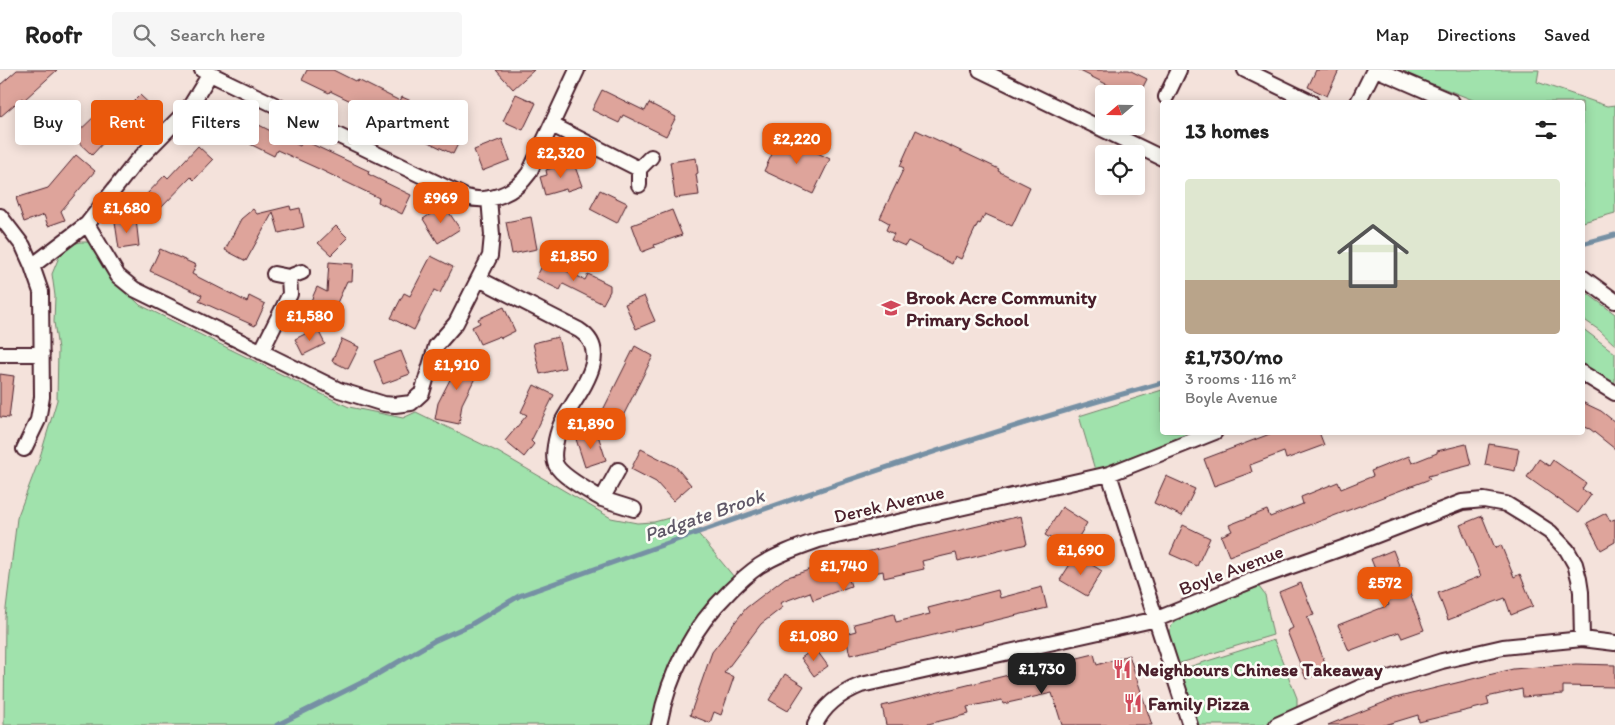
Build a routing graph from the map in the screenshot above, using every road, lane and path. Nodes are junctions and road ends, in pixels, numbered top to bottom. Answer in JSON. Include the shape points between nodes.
{"nodes":[{"id":1,"x":577,"y":70,"type":"edge"},
{"id":2,"x":980,"y":70,"type":"edge"},
{"id":3,"x":1179,"y":70,"type":"edge"},
{"id":4,"x":1245,"y":70,"type":"edge"},
{"id":5,"x":1374,"y":70,"type":"edge"},
{"id":6,"x":1378,"y":70,"type":"edge"},
{"id":7,"x":206,"y":72,"type":"edge"},
{"id":8,"x":1166,"y":97,"type":"dead end"},
{"id":9,"x":1307,"y":100,"type":"edge"},
{"id":10,"x":1359,"y":100,"type":"edge"},
{"id":11,"x":1447,"y":100,"type":"edge"},
{"id":12,"x":552,"y":125,"type":"junction"},
{"id":13,"x":651,"y":157,"type":"dead end"},
{"id":14,"x":1160,"y":157,"type":"edge"},
{"id":15,"x":639,"y":169,"type":"junction"},
{"id":16,"x":639,"y":185,"type":"dead end"},
{"id":17,"x":489,"y":198,"type":"junction"},
{"id":18,"x":0,"y":216,"type":"edge"},
{"id":19,"x":87,"y":224,"type":"junction"},
{"id":20,"x":32,"y":266,"type":"junction"},
{"id":21,"x":274,"y":274,"type":"dead end"},
{"id":22,"x":1585,"y":279,"type":"edge"},
{"id":23,"x":478,"y":280,"type":"junction"},
{"id":24,"x":1615,"y":301,"type":"edge"},
{"id":25,"x":261,"y":352,"type":"junction"},
{"id":26,"x":0,"y":354,"type":"edge"},
{"id":27,"x":42,"y":354,"type":"junction"},
{"id":28,"x":1585,"y":375,"type":"edge"},
{"id":29,"x":1615,"y":393,"type":"edge"},
{"id":30,"x":1207,"y":435,"type":"edge"},
{"id":31,"x":24,"y":449,"type":"dead end"},
{"id":32,"x":618,"y":470,"type":"dead end"},
{"id":33,"x":1108,"y":474,"type":"junction"},
{"id":34,"x":602,"y":499,"type":"junction"},
{"id":35,"x":634,"y":509,"type":"dead end"},
{"id":36,"x":1156,"y":620,"type":"junction"},
{"id":37,"x":1582,"y":639,"type":"junction"},
{"id":38,"x":1615,"y":643,"type":"edge"},
{"id":39,"x":659,"y":725,"type":"edge"},
{"id":40,"x":815,"y":725,"type":"edge"},
{"id":41,"x":1190,"y":725,"type":"edge"},
{"id":42,"x":1277,"y":725,"type":"edge"}],
"edges":[{"from":1,"to":12,"type":"street"},
{"from":2,"to":14,"type":"street"},
{"from":3,"to":8,"type":"street"},
{"from":4,"to":9,"type":"street"},
{"from":5,"to":10,"type":"street"},
{"from":6,"to":11,"type":"street"},
{"from":7,"to":17,"type":"street","via":[[466,197]]},
{"from":7,"to":19,"type":"street","via":[[189,108],[135,163]]},
{"from":12,"to":15,"type":"street"},
{"from":12,"to":17,"type":"street","via":[[522,182],[514,189]]},
{"from":13,"to":15,"type":"street"},
{"from":15,"to":16,"type":"street"},
{"from":17,"to":23,"type":"street","via":[[492,246]]},
{"from":18,"to":20,"type":"street","via":[[24,246]]},
{"from":19,"to":20,"type":"street"},
{"from":19,"to":25,"type":"street","via":[[125,284]]},
{"from":20,"to":27,"type":"street","via":[[41,292]]},
{"from":21,"to":25,"type":"street","via":[[296,275]]},
{"from":22,"to":24,"type":"street"},
{"from":23,"to":25,"type":"street","via":[[456,323],[436,346],[422,394],[411,403],[395,405],[351,395]]},
{"from":23,"to":34,"type":"street","via":[[579,330],[590,339],[594,353],[591,372],[561,424],[554,458],[562,472]]},
{"from":26,"to":27,"type":"street"},
{"from":27,"to":31,"type":"street","via":[[42,397],[38,420]]},
{"from":28,"to":29,"type":"street"},
{"from":30,"to":33,"type":"street","name":"Derek Avenue"},
{"from":32,"to":34,"type":"street"},
{"from":33,"to":36,"type":"street"},
{"from":33,"to":39,"type":"street","name":"Derek Avenue","via":[[819,540],[766,562],[719,602],[689,641],[667,691]]},
{"from":34,"to":35,"type":"street"},
{"from":36,"to":37,"type":"street","name":"Boyle Avenue","via":[[1462,502],[1484,500],[1506,504],[1518,511],[1550,532],[1567,550],[1579,579]]},
{"from":36,"to":40,"type":"street","name":"Boyle Avenue","via":[[861,685],[835,698]]},
{"from":36,"to":41,"type":"street"},
{"from":37,"to":38,"type":"street"},
{"from":37,"to":42,"type":"street","via":[[1504,647],[1442,660],[1361,688]]}]}
